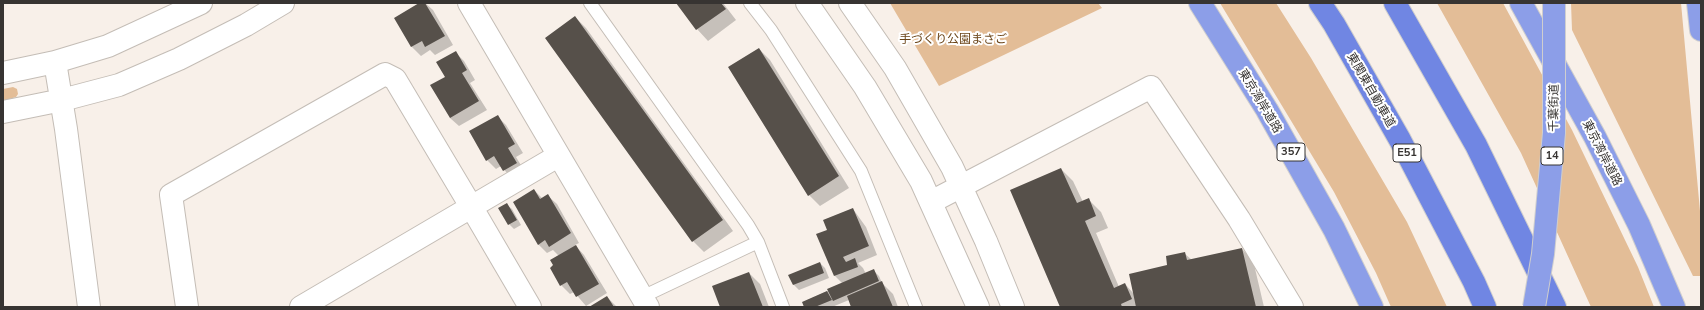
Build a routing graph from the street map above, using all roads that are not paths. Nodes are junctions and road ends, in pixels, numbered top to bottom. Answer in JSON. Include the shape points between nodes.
{"nodes":[{"id":1,"x":201,"y":3,"type":"edge"},
{"id":2,"x":283,"y":3,"type":"edge"},
{"id":3,"x":469,"y":3,"type":"edge"},
{"id":4,"x":590,"y":3,"type":"edge"},
{"id":5,"x":750,"y":3,"type":"edge"},
{"id":6,"x":807,"y":3,"type":"edge"},
{"id":7,"x":850,"y":3,"type":"edge"},
{"id":8,"x":1200,"y":3,"type":"edge"},
{"id":9,"x":1320,"y":3,"type":"edge"},
{"id":10,"x":1395,"y":3,"type":"edge"},
{"id":11,"x":1521,"y":3,"type":"edge"},
{"id":12,"x":1554,"y":3,"type":"edge"},
{"id":13,"x":1698,"y":3,"type":"edge"},
{"id":14,"x":1701,"y":30,"type":"edge"},
{"id":15,"x":55,"y":62,"type":"junction"},
{"id":16,"x":3,"y":73,"type":"edge"},
{"id":17,"x":62,"y":100,"type":"junction"},
{"id":18,"x":3,"y":112,"type":"edge"},
{"id":19,"x":558,"y":156,"type":"junction"},
{"id":20,"x":962,"y":187,"type":"junction"},
{"id":21,"x":931,"y":202,"type":"junction"},
{"id":22,"x":472,"y":208,"type":"junction"},
{"id":23,"x":758,"y":242,"type":"junction"},
{"id":24,"x":645,"y":302,"type":"edge"},
{"id":25,"x":89,"y":307,"type":"edge"},
{"id":26,"x":187,"y":307,"type":"edge"},
{"id":27,"x":301,"y":307,"type":"edge"},
{"id":28,"x":530,"y":307,"type":"edge"},
{"id":29,"x":783,"y":307,"type":"edge"},
{"id":30,"x":916,"y":307,"type":"edge"},
{"id":31,"x":978,"y":307,"type":"edge"},
{"id":32,"x":1013,"y":307,"type":"edge"},
{"id":33,"x":1292,"y":307,"type":"edge"},
{"id":34,"x":1372,"y":307,"type":"edge"},
{"id":35,"x":1485,"y":307,"type":"edge"},
{"id":36,"x":1534,"y":307,"type":"edge"},
{"id":37,"x":1555,"y":307,"type":"edge"},
{"id":38,"x":1674,"y":307,"type":"edge"}],
"edges":[{"from":1,"to":15,"type":"street","via":[[108,46]]},
{"from":2,"to":17,"type":"street","via":[[179,59],[119,85]]},
{"from":3,"to":19,"type":"street"},
{"from":4,"to":23,"type":"lane"},
{"from":5,"to":30,"type":"lane","via":[[771,30],[860,171]]},
{"from":6,"to":21,"type":"street","via":[[865,87]]},
{"from":7,"to":20,"type":"street","via":[[895,68]]},
{"from":8,"to":34,"type":"highway","name":"東京湾岸道路","number":"357","via":[[1267,110],[1312,189]]},
{"from":9,"to":35,"type":"highway","name":"東関東自動車道","number":"E51","via":[[1400,140]]},
{"from":10,"to":37,"type":"highway","via":[[1476,145]]},
{"from":11,"to":38,"type":"highway","name":"東京湾岸道路","via":[[1595,137],[1639,225]]},
{"from":12,"to":36,"type":"highway","name":"千葉街道","number":"14","bridge":true,"via":[[1554,133],[1543,254]]},
{"from":13,"to":14,"type":"highway"},
{"from":15,"to":16,"type":"street"},
{"from":15,"to":17,"type":"street"},
{"from":17,"to":18,"type":"street"},
{"from":17,"to":25,"type":"street"},
{"from":19,"to":22,"type":"street"},
{"from":19,"to":24,"type":"street"},
{"from":20,"to":21,"type":"street"},
{"from":20,"to":32,"type":"street"},
{"from":20,"to":33,"type":"street","via":[[1151,87],[1239,219]]},
{"from":21,"to":31,"type":"street"},
{"from":22,"to":26,"type":"street","via":[[395,79],[385,74],[171,195]]},
{"from":22,"to":27,"type":"street"},
{"from":22,"to":28,"type":"street"},
{"from":23,"to":24,"type":"lane"},
{"from":23,"to":29,"type":"lane"}]}
